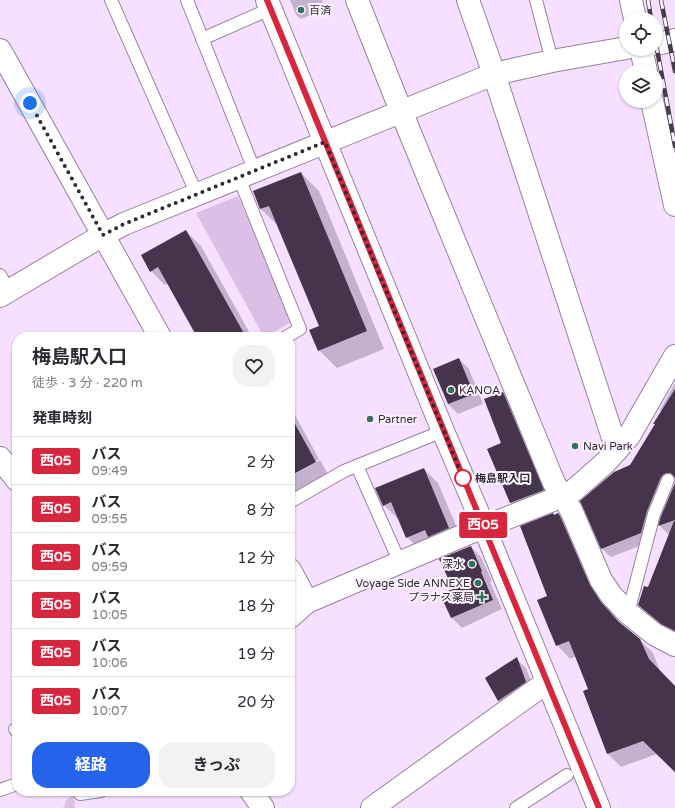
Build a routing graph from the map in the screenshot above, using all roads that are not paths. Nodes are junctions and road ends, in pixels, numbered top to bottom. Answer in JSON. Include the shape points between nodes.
{"nodes":[{"id":1,"x":111,"y":0,"type":"edge"},
{"id":2,"x":187,"y":0,"type":"edge"},
{"id":3,"x":356,"y":0,"type":"edge"},
{"id":4,"x":468,"y":0,"type":"edge"},
{"id":5,"x":536,"y":0,"type":"edge"},
{"id":6,"x":631,"y":0,"type":"edge"},
{"id":7,"x":268,"y":4,"type":"edge"},
{"id":8,"x":634,"y":12,"type":"edge"},
{"id":9,"x":202,"y":39,"type":"junction"},
{"id":10,"x":675,"y":40,"type":"edge"},
{"id":11,"x":663,"y":43,"type":"edge"},
{"id":12,"x":619,"y":49,"type":"edge"},
{"id":13,"x":0,"y":50,"type":"edge"},
{"id":14,"x":552,"y":61,"type":"junction"},
{"id":15,"x":494,"y":74,"type":"junction"},
{"id":16,"x":654,"y":108,"type":"edge"},
{"id":17,"x":401,"y":111,"type":"junction"},
{"id":18,"x":325,"y":142,"type":"junction"},
{"id":19,"x":247,"y":174,"type":"junction"},
{"id":20,"x":197,"y":195,"type":"junction"},
{"id":21,"x":675,"y":205,"type":"edge"},
{"id":22,"x":103,"y":235,"type":"junction"},
{"id":23,"x":3,"y":287,"type":"edge"},
{"id":24,"x":157,"y":332,"type":"edge"},
{"id":25,"x":295,"y":332,"type":"edge"},
{"id":26,"x":675,"y":356,"type":"edge"},
{"id":27,"x":443,"y":431,"type":"junction"},
{"id":28,"x":617,"y":450,"type":"junction"},
{"id":29,"x":0,"y":458,"type":"edge"},
{"id":30,"x":357,"y":466,"type":"junction"},
{"id":31,"x":12,"y":474,"type":"edge"},
{"id":32,"x":668,"y":480,"type":"dead end"},
{"id":33,"x":563,"y":496,"type":"junction"},
{"id":34,"x":295,"y":499,"type":"edge"},
{"id":35,"x":484,"y":527,"type":"junction"},
{"id":36,"x":400,"y":563,"type":"junction"},
{"id":37,"x":295,"y":579,"type":"edge"},
{"id":38,"x":308,"y":602,"type":"junction"},
{"id":39,"x":295,"y":613,"type":"edge"},
{"id":40,"x":628,"y":613,"type":"junction"},
{"id":41,"x":675,"y":645,"type":"edge"},
{"id":42,"x":547,"y":682,"type":"junction"},
{"id":43,"x":568,"y":774,"type":"dead end"},
{"id":44,"x":12,"y":786,"type":"edge"},
{"id":45,"x":0,"y":790,"type":"edge"},
{"id":46,"x":255,"y":796,"type":"edge"},
{"id":47,"x":264,"y":808,"type":"edge"},
{"id":48,"x":372,"y":808,"type":"edge"},
{"id":49,"x":516,"y":808,"type":"edge"},
{"id":50,"x":599,"y":808,"type":"edge"}],
"edges":[{"from":1,"to":20,"type":"lane"},
{"from":2,"to":9,"type":"lane"},
{"from":3,"to":17,"type":"street"},
{"from":4,"to":15,"type":"street"},
{"from":5,"to":14,"type":"lane"},
{"from":6,"to":8,"type":"street"},
{"from":7,"to":9,"type":"lane"},
{"from":7,"to":18,"type":"street"},
{"from":9,"to":19,"type":"lane"},
{"from":10,"to":11,"type":"street"},
{"from":12,"to":14,"type":"street"},
{"from":13,"to":22,"type":"street"},
{"from":14,"to":15,"type":"street"},
{"from":15,"to":17,"type":"street"},
{"from":15,"to":28,"type":"street"},
{"from":16,"to":21,"type":"street"},
{"from":17,"to":18,"type":"street"},
{"from":17,"to":33,"type":"street","via":[[554,483]]},
{"from":18,"to":19,"type":"street"},
{"from":18,"to":27,"type":"street"},
{"from":19,"to":20,"type":"street"},
{"from":19,"to":25,"type":"lane","via":[[300,329]]},
{"from":20,"to":22,"type":"street"},
{"from":22,"to":23,"type":"street"},
{"from":22,"to":24,"type":"street"},
{"from":26,"to":28,"type":"street","via":[[629,436]]},
{"from":27,"to":30,"type":"lane"},
{"from":27,"to":35,"type":"street"},
{"from":28,"to":33,"type":"street","via":[[573,491]]},
{"from":29,"to":31,"type":"street"},
{"from":30,"to":34,"type":"lane"},
{"from":30,"to":36,"type":"lane"},
{"from":32,"to":40,"type":"lane","via":[[654,514]]},
{"from":33,"to":35,"type":"street"},
{"from":33,"to":40,"type":"street","via":[[601,580]]},
{"from":35,"to":36,"type":"street"},
{"from":35,"to":42,"type":"street"},
{"from":36,"to":38,"type":"street"},
{"from":37,"to":38,"type":"street"},
{"from":38,"to":39,"type":"street"},
{"from":40,"to":41,"type":"street","via":[[654,634]]},
{"from":42,"to":48,"type":"street"},
{"from":42,"to":50,"type":"street"},
{"from":43,"to":49,"type":"lane"},
{"from":44,"to":45,"type":"lane"},
{"from":46,"to":47,"type":"street"}]}
